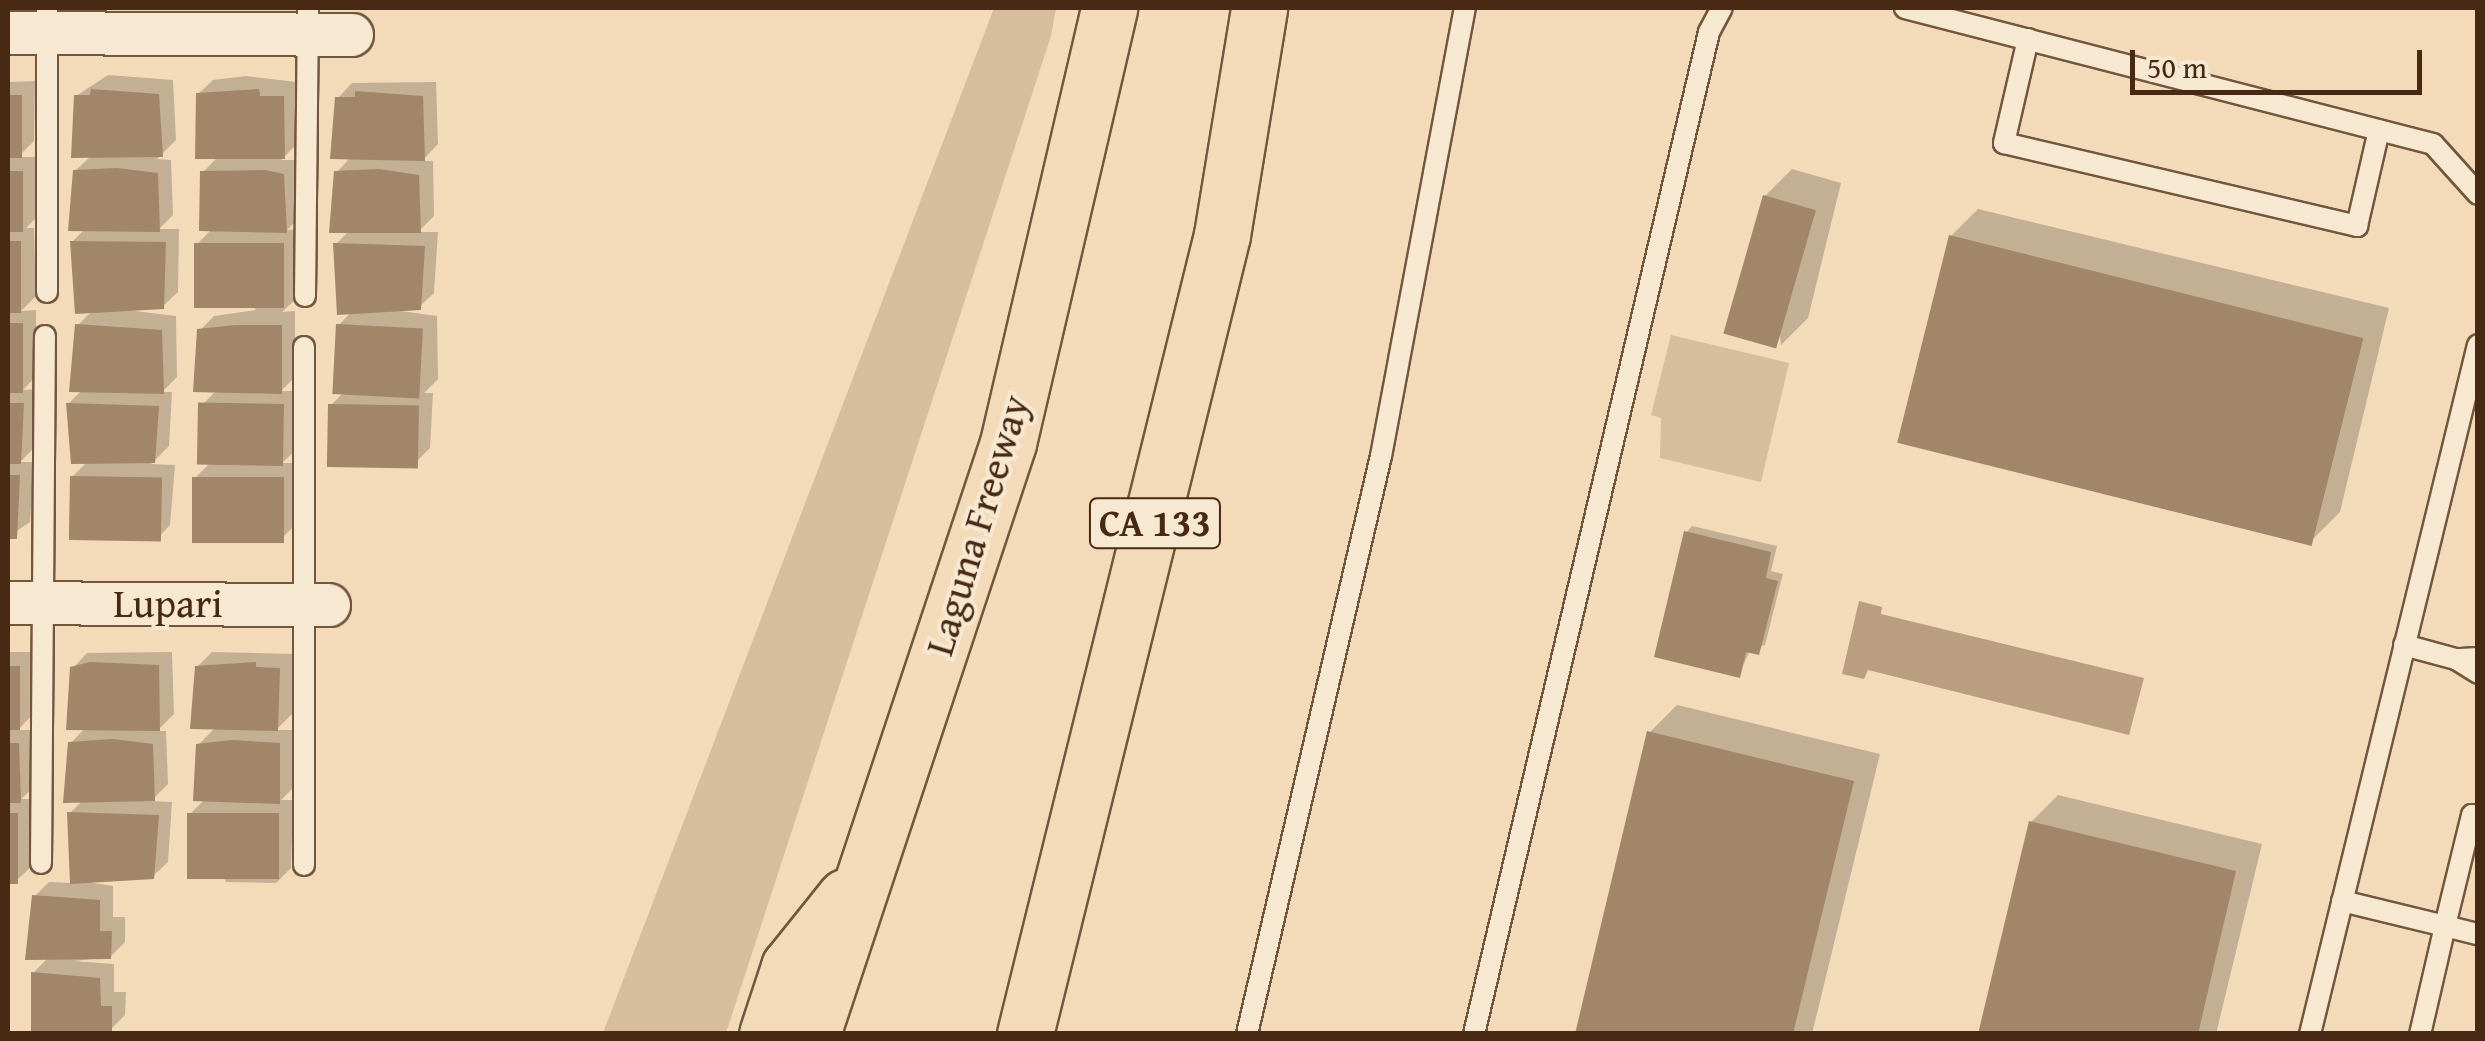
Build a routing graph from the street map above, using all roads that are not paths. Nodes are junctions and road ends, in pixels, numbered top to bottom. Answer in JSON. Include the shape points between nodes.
{"nodes":[{"id":1,"x":1110,"y":8,"type":"edge"},
{"id":2,"x":1259,"y":8,"type":"edge"},
{"id":3,"x":1464,"y":8,"type":"edge"},
{"id":4,"x":1722,"y":8,"type":"edge"},
{"id":5,"x":1905,"y":8,"type":"edge"},
{"id":6,"x":307,"y":21,"type":"edge"},
{"id":7,"x":34,"y":25,"type":"edge"},
{"id":8,"x":352,"y":35,"type":"dead end"},
{"id":9,"x":2028,"y":40,"type":"junction"},
{"id":10,"x":2378,"y":130,"type":"junction"},
{"id":11,"x":2478,"y":194,"type":"edge"},
{"id":12,"x":47,"y":292,"type":"dead end"},
{"id":13,"x":306,"y":296,"type":"dead end"},
{"id":14,"x":45,"y":336,"type":"dead end"},
{"id":15,"x":2478,"y":344,"type":"edge"},
{"id":16,"x":304,"y":346,"type":"dead end"},
{"id":17,"x":2472,"y":393,"type":"edge"},
{"id":18,"x":25,"y":603,"type":"edge"},
{"id":19,"x":316,"y":604,"type":"junction"},
{"id":20,"x":2404,"y":645,"type":"junction"},
{"id":21,"x":2467,"y":658,"type":"edge"},
{"id":22,"x":2478,"y":673,"type":"edge"},
{"id":23,"x":2478,"y":816,"type":"edge"},
{"id":24,"x":41,"y":862,"type":"dead end"},
{"id":25,"x":304,"y":865,"type":"dead end"},
{"id":26,"x":866,"y":872,"type":"junction"},
{"id":27,"x":2342,"y":900,"type":"junction"},
{"id":28,"x":2445,"y":926,"type":"junction"},
{"id":29,"x":2478,"y":934,"type":"edge"},
{"id":30,"x":767,"y":1034,"type":"edge"},
{"id":31,"x":812,"y":1034,"type":"edge"},
{"id":32,"x":1025,"y":1034,"type":"edge"},
{"id":33,"x":1247,"y":1034,"type":"edge"},
{"id":34,"x":1474,"y":1034,"type":"edge"},
{"id":35,"x":2310,"y":1034,"type":"edge"},
{"id":36,"x":2420,"y":1034,"type":"edge"}],
"edges":[{"from":1,"to":26,"type":"highway","name":"Laguna Freeway","via":[[1008,443]]},
{"from":2,"to":32,"type":"highway","number":"CA 133","via":[[1222,234]]},
{"from":3,"to":33,"type":"lane","via":[[1380,456]]},
{"from":4,"to":34,"type":"lane","via":[[1709,32]]},
{"from":5,"to":9,"type":"lane"},
{"from":6,"to":7,"type":"street"},
{"from":6,"to":8,"type":"street"},
{"from":6,"to":13,"type":"lane"},
{"from":7,"to":12,"type":"lane"},
{"from":9,"to":10,"type":"lane"},
{"from":9,"to":10,"type":"lane","via":[[2004,143],[2356,226]]},
{"from":10,"to":11,"type":"lane","via":[[2432,144]]},
{"from":14,"to":18,"type":"lane"},
{"from":15,"to":17,"type":"lane"},
{"from":16,"to":19,"type":"lane"},
{"from":17,"to":20,"type":"lane"},
{"from":18,"to":19,"type":"street","name":"Lupari"},
{"from":18,"to":24,"type":"lane"},
{"from":19,"to":25,"type":"lane"},
{"from":20,"to":21,"type":"lane"},
{"from":20,"to":27,"type":"lane"},
{"from":21,"to":22,"type":"lane"},
{"from":23,"to":28,"type":"lane","via":[[2472,815]]},
{"from":26,"to":30,"type":"highway","via":[[788,967]]},
{"from":26,"to":31,"type":"highway","name":"Laguna Freeway"},
{"from":27,"to":28,"type":"lane"},
{"from":27,"to":35,"type":"lane"},
{"from":28,"to":29,"type":"lane"},
{"from":28,"to":36,"type":"lane"}]}
